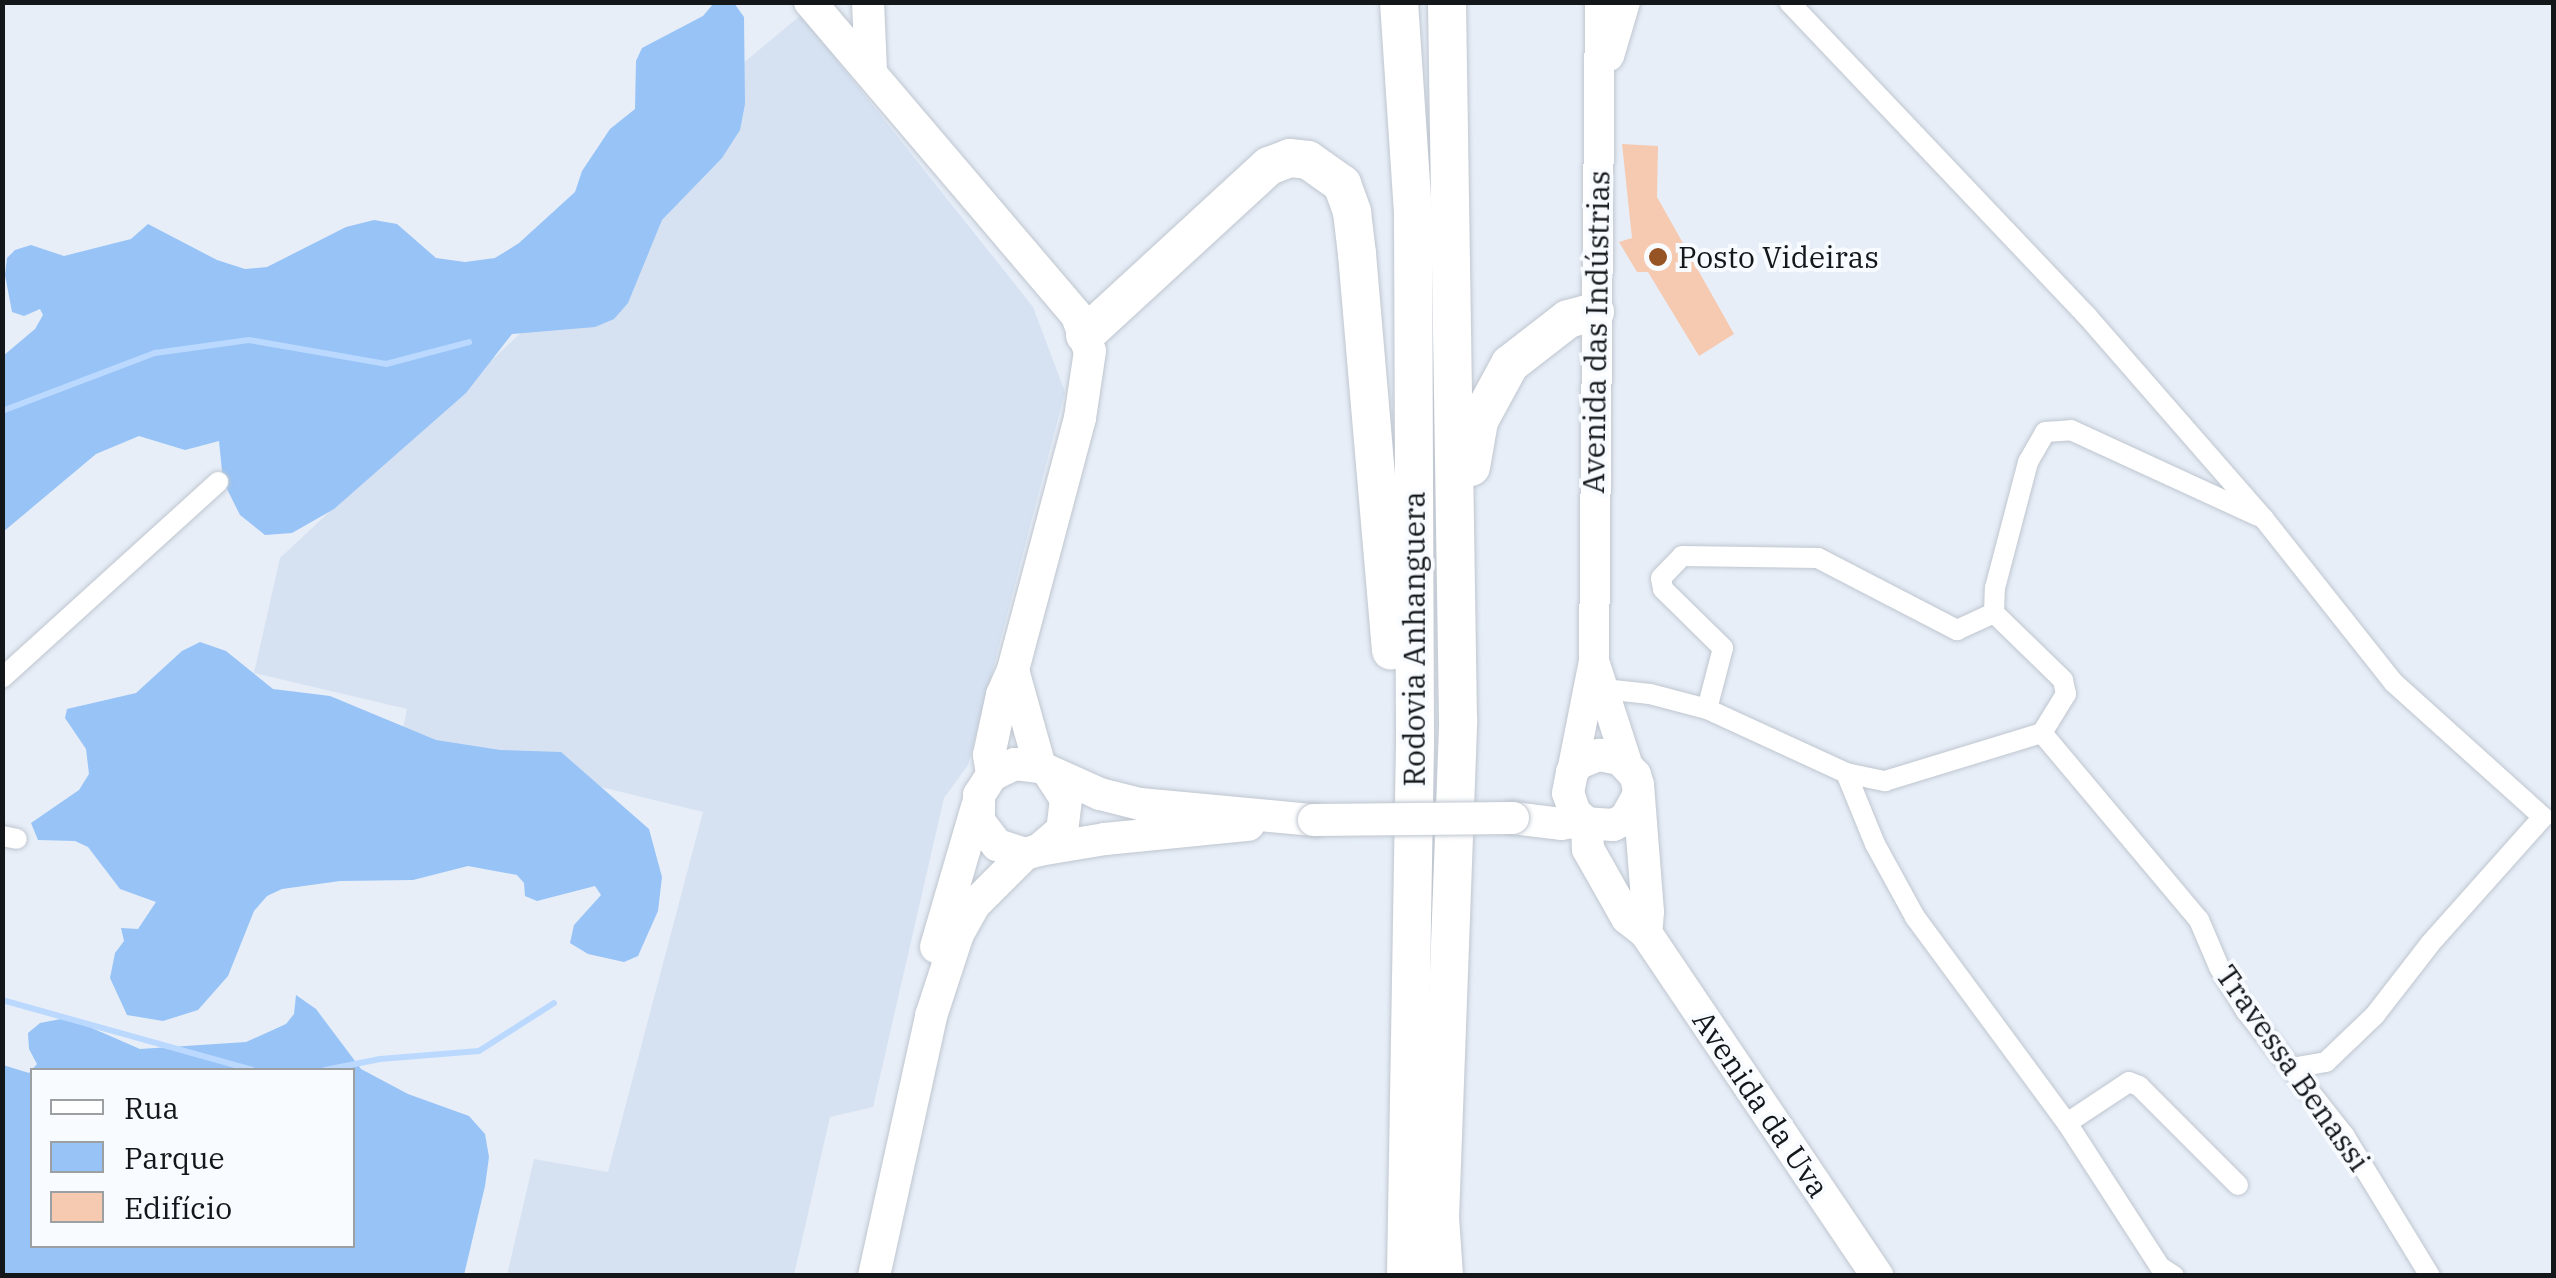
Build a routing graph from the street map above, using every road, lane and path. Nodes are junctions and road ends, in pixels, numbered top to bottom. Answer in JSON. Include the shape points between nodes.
{"nodes":[{"id":1,"x":850,"y":2,"type":"edge"},
{"id":2,"x":868,"y":2,"type":"edge"},
{"id":3,"x":1399,"y":2,"type":"edge"},
{"id":4,"x":1446,"y":2,"type":"edge"},
{"id":5,"x":1790,"y":2,"type":"edge"},
{"id":6,"x":812,"y":4,"type":"edge"},
{"id":7,"x":1607,"y":4,"type":"edge"},
{"id":8,"x":871,"y":72,"type":"junction"},
{"id":9,"x":1595,"y":312,"type":"junction"},
{"id":10,"x":1085,"y":335,"type":"junction"},
{"id":11,"x":218,"y":482,"type":"dead end"},
{"id":12,"x":2264,"y":519,"type":"junction"},
{"id":13,"x":1994,"y":613,"type":"junction"},
{"id":14,"x":1013,"y":670,"type":"junction"},
{"id":15,"x":1599,"y":675,"type":"junction"},
{"id":16,"x":2,"y":678,"type":"edge"},
{"id":17,"x":1706,"y":708,"type":"junction"},
{"id":18,"x":1458,"y":719,"type":"junction"},
{"id":19,"x":2042,"y":733,"type":"junction"},
{"id":20,"x":1415,"y":743,"type":"junction"},
{"id":21,"x":1045,"y":770,"type":"junction"},
{"id":22,"x":1846,"y":773,"type":"junction"},
{"id":23,"x":992,"y":775,"type":"junction"},
{"id":24,"x":1633,"y":781,"type":"junction"},
{"id":25,"x":1577,"y":802,"type":"junction"},
{"id":26,"x":977,"y":807,"type":"junction"},
{"id":27,"x":1298,"y":820,"type":"junction"},
{"id":28,"x":1032,"y":852,"type":"junction"},
{"id":29,"x":1646,"y":932,"type":"junction"},
{"id":30,"x":931,"y":1016,"type":"junction"},
{"id":31,"x":2293,"y":1068,"type":"junction"},
{"id":32,"x":2067,"y":1123,"type":"junction"},
{"id":33,"x":2238,"y":1185,"type":"dead end"},
{"id":34,"x":874,"y":1276,"type":"edge"},
{"id":35,"x":1406,"y":1276,"type":"edge"},
{"id":36,"x":1444,"y":1276,"type":"edge"},
{"id":37,"x":1877,"y":1276,"type":"edge"},
{"id":38,"x":2174,"y":1276,"type":"edge"},
{"id":39,"x":2430,"y":1276,"type":"edge"}],
"edges":[{"from":1,"to":6,"type":"main road","via":[[838,10]]},
{"from":2,"to":8,"type":"main road"},
{"from":3,"to":20,"type":"highway","name":"Rodovia Anhanguera","via":[[1413,215]]},
{"from":4,"to":18,"type":"highway","name":"Rodovia Anhanguera"},
{"from":5,"to":12,"type":"street","via":[[2087,316]]},
{"from":6,"to":8,"type":"main road"},
{"from":7,"to":9,"type":"main road","name":"Avenida das Indústrias"},
{"from":8,"to":10,"type":"main road","via":[[1077,316]]},
{"from":9,"to":15,"type":"main road","name":"Avenida das Indústrias"},
{"from":9,"to":18,"type":"highway","via":[[1568,319],[1510,364],[1479,422],[1471,461],[1466,662]]},
{"from":10,"to":14,"type":"main road","via":[[1089,376]]},
{"from":10,"to":20,"type":"highway","via":[[1269,166],[1308,160],[1342,184],[1357,254],[1393,681]]},
{"from":11,"to":16,"type":"street"},
{"from":12,"to":13,"type":"street","via":[[2072,430],[2045,432],[2028,462]]},
{"from":12,"to":31,"type":"street","via":[[2393,682],[2543,817],[2374,1015],[2326,1062]]},
{"from":13,"to":17,"type":"street","via":[[1957,630],[1818,558],[1682,556],[1661,578],[1664,589],[1723,648]]},
{"from":13,"to":19,"type":"street","via":[[2063,680],[2066,694]]},
{"from":14,"to":21,"type":"main road"},
{"from":14,"to":23,"type":"main road","via":[[989,755]]},
{"from":15,"to":17,"type":"street"},
{"from":15,"to":24,"type":"main road","name":"Avenida das Indústrias"},
{"from":15,"to":25,"type":"main road","name":"Avenida das Indústrias"},
{"from":17,"to":22,"type":"street"},
{"from":18,"to":36,"type":"highway","name":"Rodovia Anhanguera","via":[[1440,1218]]},
{"from":19,"to":22,"type":"street","via":[[1884,781]]},
{"from":19,"to":31,"type":"street","name":"Travessa Benassi","via":[[2200,920],[2218,967]]},
{"from":20,"to":35,"type":"highway","name":"Rodovia Anhanguera"},
{"from":21,"to":23,"type":"main road","via":[[1015,764]]},
{"from":21,"to":27,"type":"main road","via":[[1115,799]]},
{"from":21,"to":28,"type":"main road","via":[[1060,784],[1067,814],[1053,842]]},
{"from":22,"to":32,"type":"street","via":[[1915,917]]},
{"from":23,"to":26,"type":"main road"},
{"from":24,"to":25,"type":"main road","via":[[1625,819],[1613,825]]},
{"from":24,"to":25,"type":"main road","via":[[1599,754],[1579,763]]},
{"from":24,"to":29,"type":"main road"},
{"from":25,"to":27,"type":"main road","bridge":true,"via":[[1516,818]]},
{"from":25,"to":29,"type":"main road","name":"Avenida da Uva","via":[[1588,849],[1627,918]]},
{"from":26,"to":28,"type":"main road","via":[[996,845]]},
{"from":26,"to":30,"type":"main road","via":[[928,977]]},
{"from":27,"to":28,"type":"main road"},
{"from":28,"to":30,"type":"main road","via":[[974,905]]},
{"from":29,"to":37,"type":"main road","name":"Avenida da Uva"},
{"from":30,"to":34,"type":"main road"},
{"from":31,"to":39,"type":"street","name":"Travessa Benassi","via":[[2344,1135]]},
{"from":32,"to":33,"type":"street","via":[[2129,1082]]},
{"from":32,"to":38,"type":"street","via":[[2160,1268]]}]}
